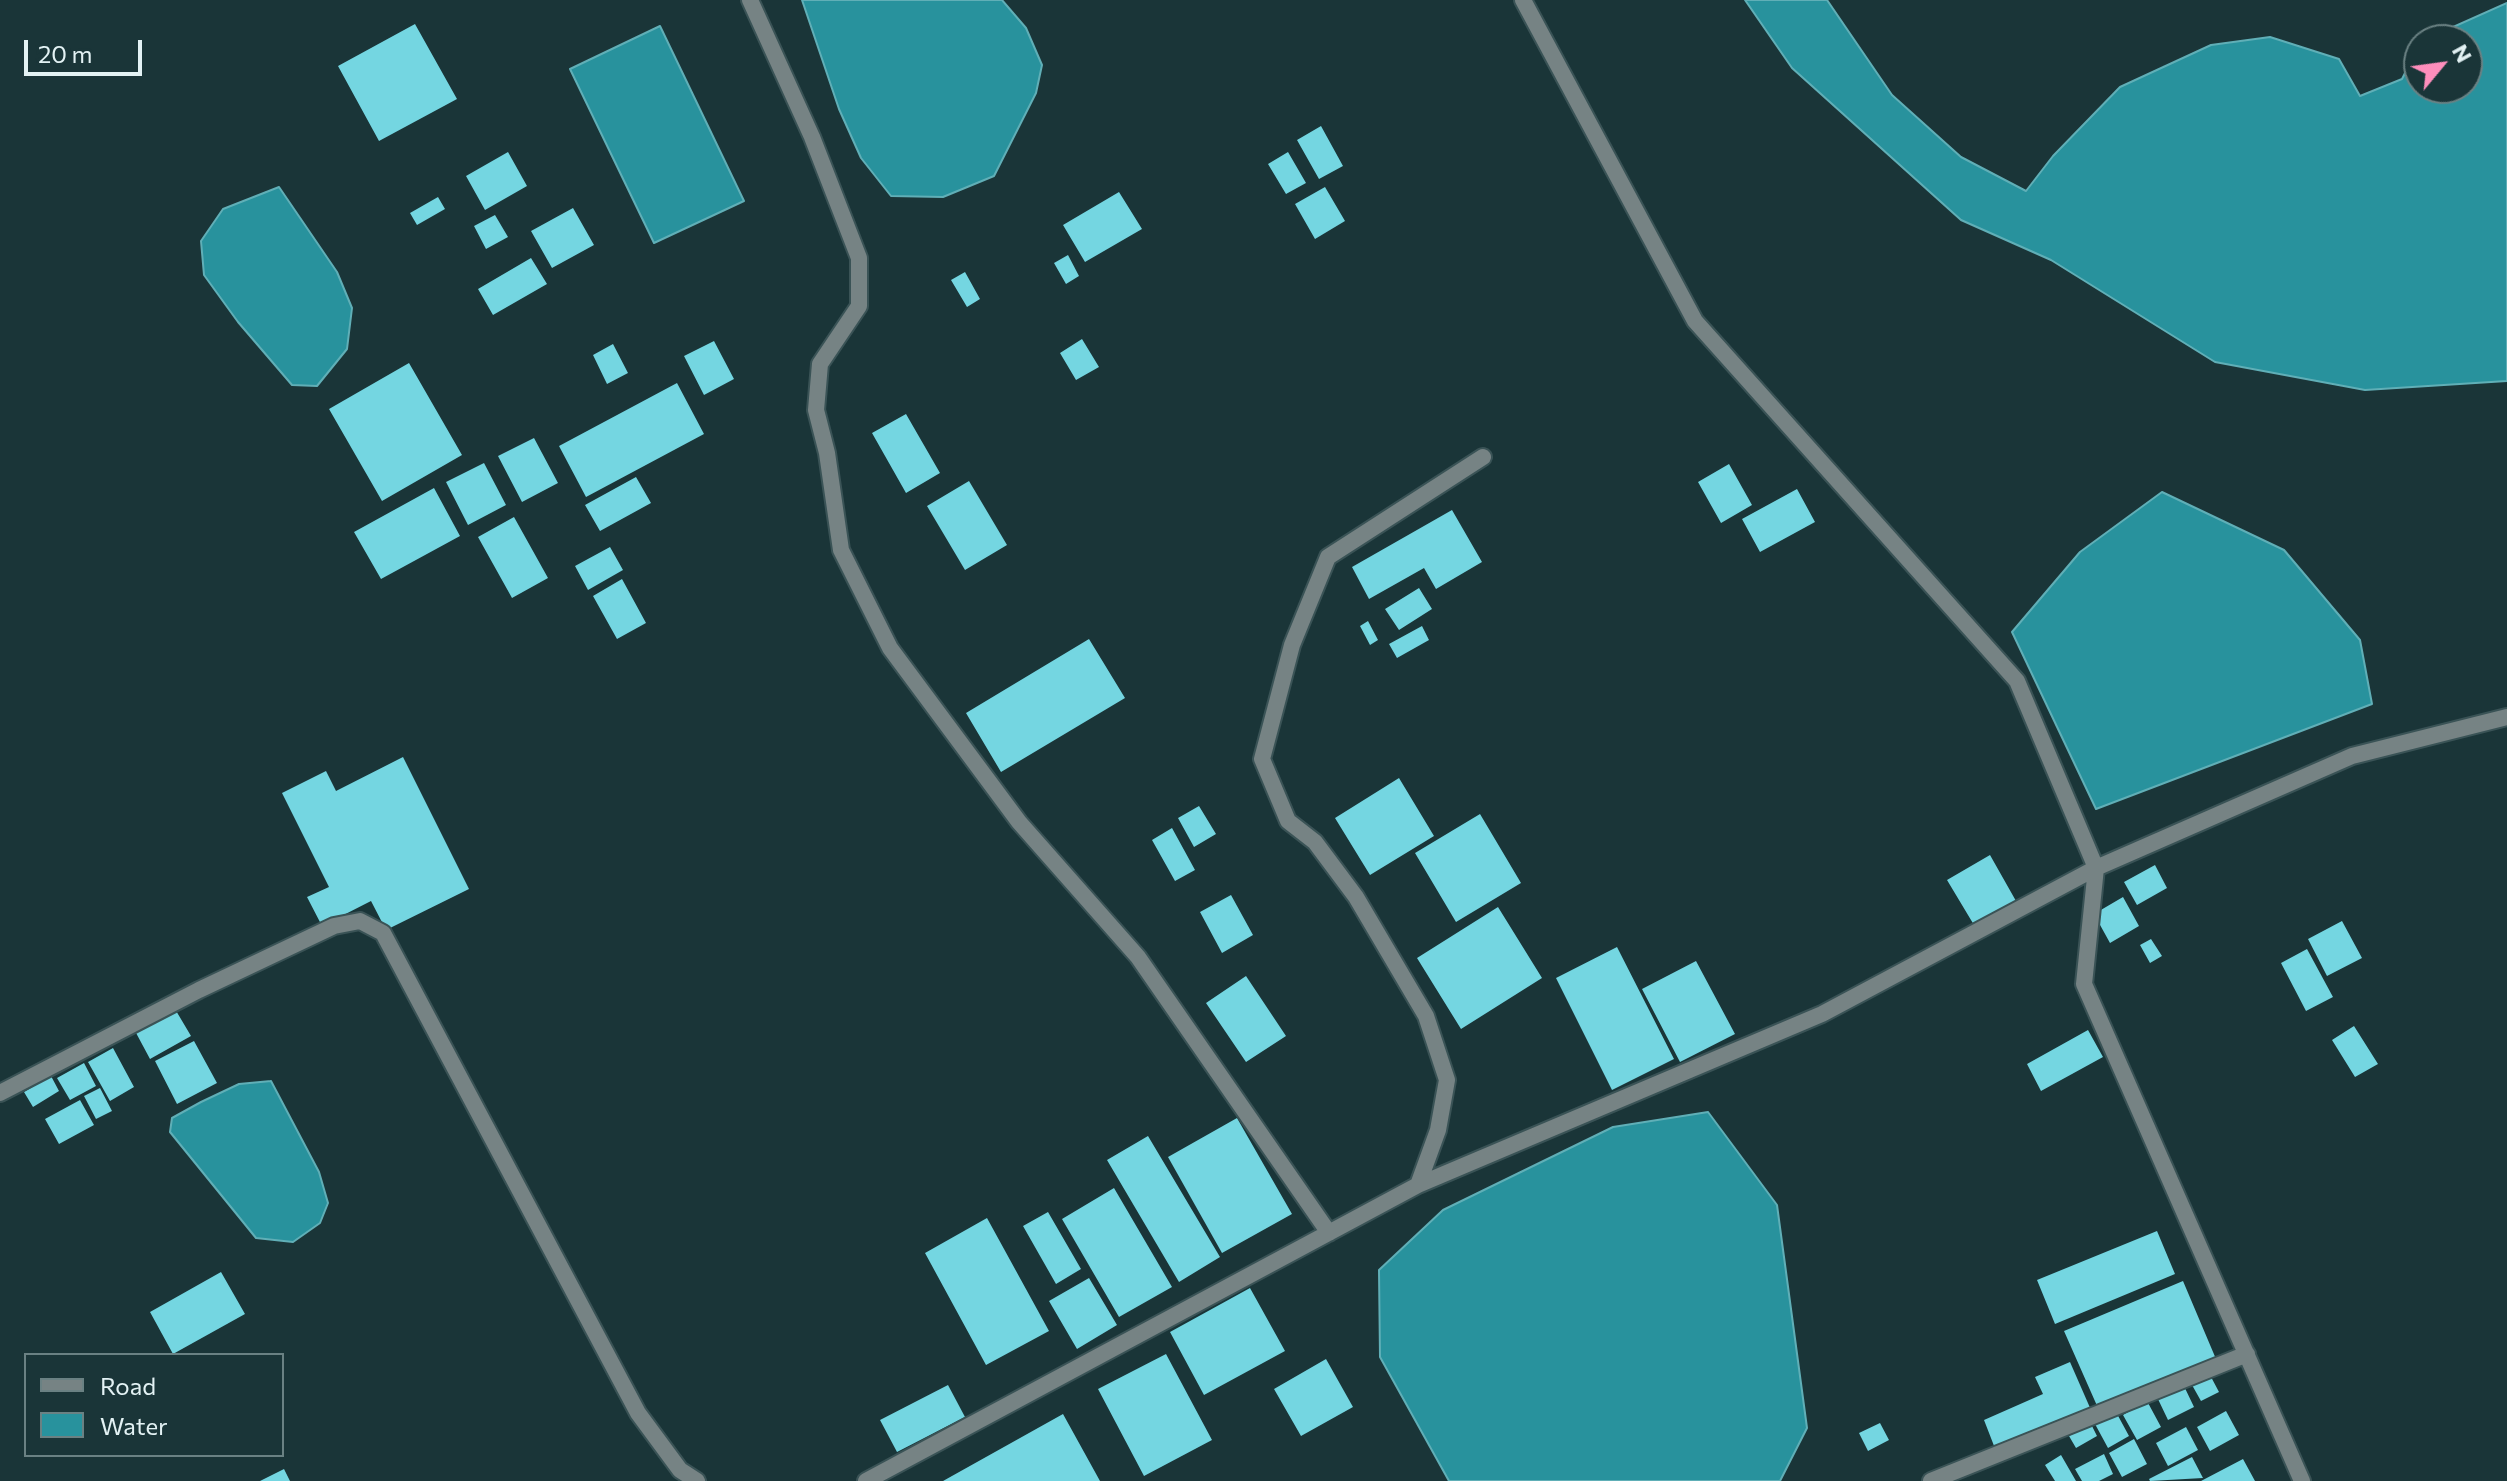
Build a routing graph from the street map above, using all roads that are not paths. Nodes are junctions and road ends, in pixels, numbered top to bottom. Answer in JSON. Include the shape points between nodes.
{"nodes":[{"id":1,"x":750,"y":0,"type":"edge"},
{"id":2,"x":1523,"y":0,"type":"edge"},
{"id":3,"x":1483,"y":457,"type":"dead end"},
{"id":4,"x":2507,"y":717,"type":"edge"},
{"id":5,"x":2096,"y":868,"type":"junction"},
{"id":6,"x":0,"y":1093,"type":"edge"},
{"id":7,"x":1418,"y":1185,"type":"junction"},
{"id":8,"x":1329,"y":1233,"type":"junction"},
{"id":9,"x":2247,"y":1354,"type":"junction"},
{"id":10,"x":697,"y":1481,"type":"edge"},
{"id":11,"x":866,"y":1481,"type":"edge"},
{"id":12,"x":1931,"y":1481,"type":"edge"},
{"id":13,"x":2302,"y":1481,"type":"edge"}],
"edges":[{"from":1,"to":8,"type":"street","via":[[859,258],[859,306],[820,364],[816,410],[841,550],[890,648],[1019,822],[1138,957]]},
{"from":2,"to":5,"type":"street","via":[[1695,321],[2017,681]]},
{"from":3,"to":7,"type":"street","via":[[1328,557],[1292,645],[1262,759],[1288,821],[1315,842],[1356,897],[1426,1016],[1447,1080],[1438,1130]]},
{"from":4,"to":5,"type":"street","via":[[2352,756]]},
{"from":5,"to":7,"type":"street","via":[[1822,1014]]},
{"from":5,"to":9,"type":"street","via":[[2084,984]]},
{"from":6,"to":10,"type":"street","via":[[334,926],[360,921],[383,933],[638,1413],[680,1470]]},
{"from":7,"to":8,"type":"street"},
{"from":8,"to":11,"type":"street"},
{"from":9,"to":12,"type":"street"},
{"from":9,"to":13,"type":"street"}]}
